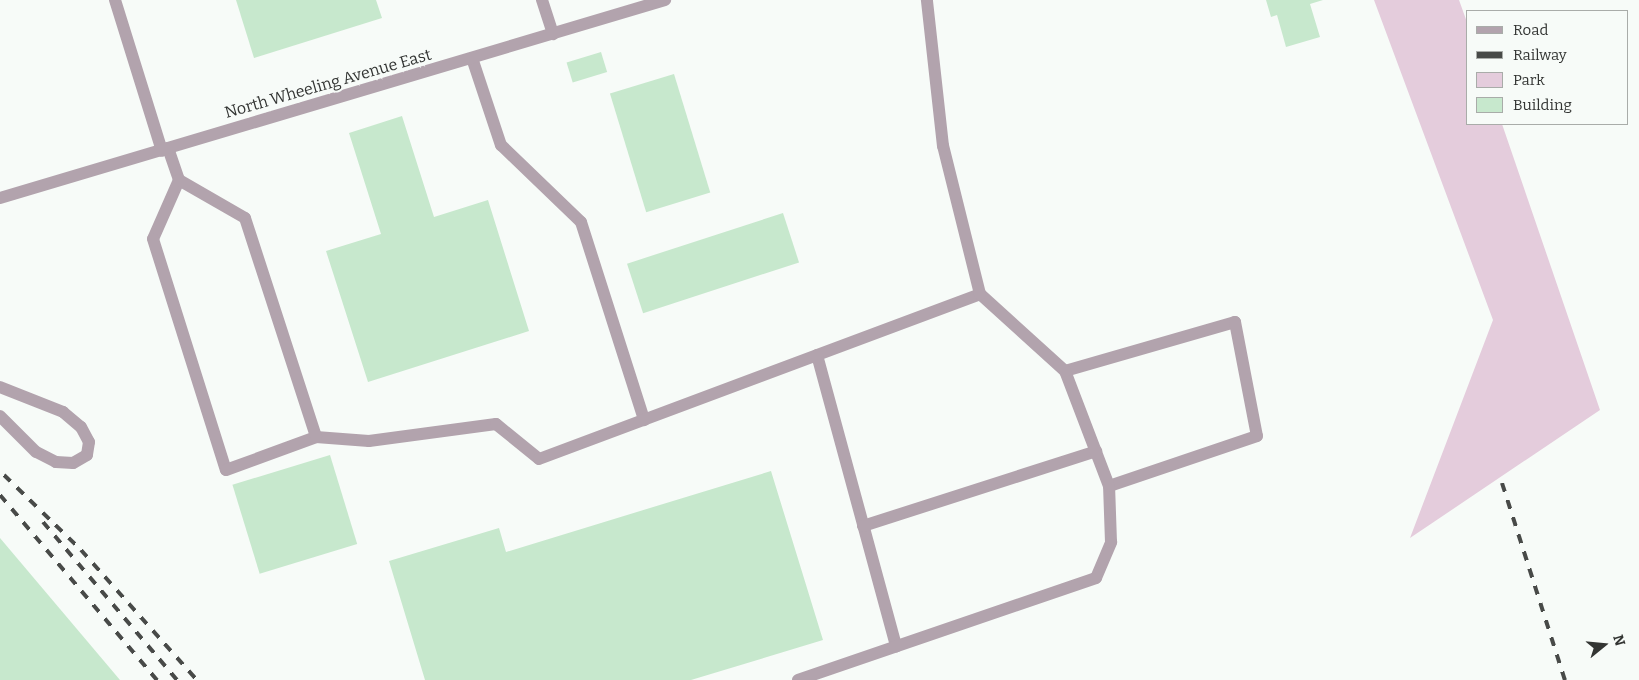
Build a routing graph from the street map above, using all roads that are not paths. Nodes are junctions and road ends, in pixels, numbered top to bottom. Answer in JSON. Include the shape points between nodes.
{"nodes":[{"id":1,"x":115,"y":0,"type":"edge"},
{"id":2,"x":542,"y":0,"type":"edge"},
{"id":3,"x":666,"y":0,"type":"edge"},
{"id":4,"x":927,"y":0,"type":"edge"},
{"id":5,"x":553,"y":34,"type":"junction"},
{"id":6,"x":472,"y":58,"type":"junction"},
{"id":7,"x":165,"y":149,"type":"junction"},
{"id":8,"x":179,"y":180,"type":"junction"},
{"id":9,"x":0,"y":198,"type":"edge"},
{"id":10,"x":980,"y":294,"type":"junction"},
{"id":11,"x":817,"y":355,"type":"junction"},
{"id":12,"x":1065,"y":371,"type":"junction"},
{"id":13,"x":0,"y":387,"type":"edge"},
{"id":14,"x":0,"y":416,"type":"edge"},
{"id":15,"x":644,"y":420,"type":"junction"},
{"id":16,"x":316,"y":437,"type":"junction"},
{"id":17,"x":1096,"y":451,"type":"junction"},
{"id":18,"x":1109,"y":486,"type":"junction"},
{"id":19,"x":863,"y":526,"type":"junction"},
{"id":20,"x":896,"y":646,"type":"junction"},
{"id":21,"x":798,"y":680,"type":"edge"}],
"edges":[{"from":1,"to":7,"type":"street"},
{"from":2,"to":5,"type":"street"},
{"from":3,"to":5,"type":"street","name":"North Wheeling Avenue East"},
{"from":4,"to":10,"type":"street","via":[[943,146]]},
{"from":5,"to":6,"type":"street","name":"North Wheeling Avenue East"},
{"from":6,"to":7,"type":"street","name":"North Wheeling Avenue East"},
{"from":6,"to":15,"type":"street","via":[[501,146],[581,222]]},
{"from":7,"to":8,"type":"street"},
{"from":7,"to":9,"type":"street","name":"North Wheeling Avenue East"},
{"from":8,"to":16,"type":"street","via":[[245,218]]},
{"from":8,"to":16,"type":"street","via":[[154,239],[226,470]]},
{"from":10,"to":11,"type":"street"},
{"from":10,"to":12,"type":"street"},
{"from":11,"to":15,"type":"street"},
{"from":11,"to":19,"type":"street"},
{"from":12,"to":17,"type":"street"},
{"from":12,"to":18,"type":"street","via":[[1235,322],[1258,436]]},
{"from":13,"to":14,"type":"street","via":[[62,412],[81,427],[89,442],[87,455],[73,463],[56,462],[36,452]]},
{"from":15,"to":16,"type":"street","via":[[539,459],[496,424],[369,441]]},
{"from":17,"to":18,"type":"street"},
{"from":17,"to":19,"type":"street"},
{"from":18,"to":20,"type":"street","via":[[1111,542],[1096,578]]},
{"from":19,"to":20,"type":"street"},
{"from":20,"to":21,"type":"street"}]}
